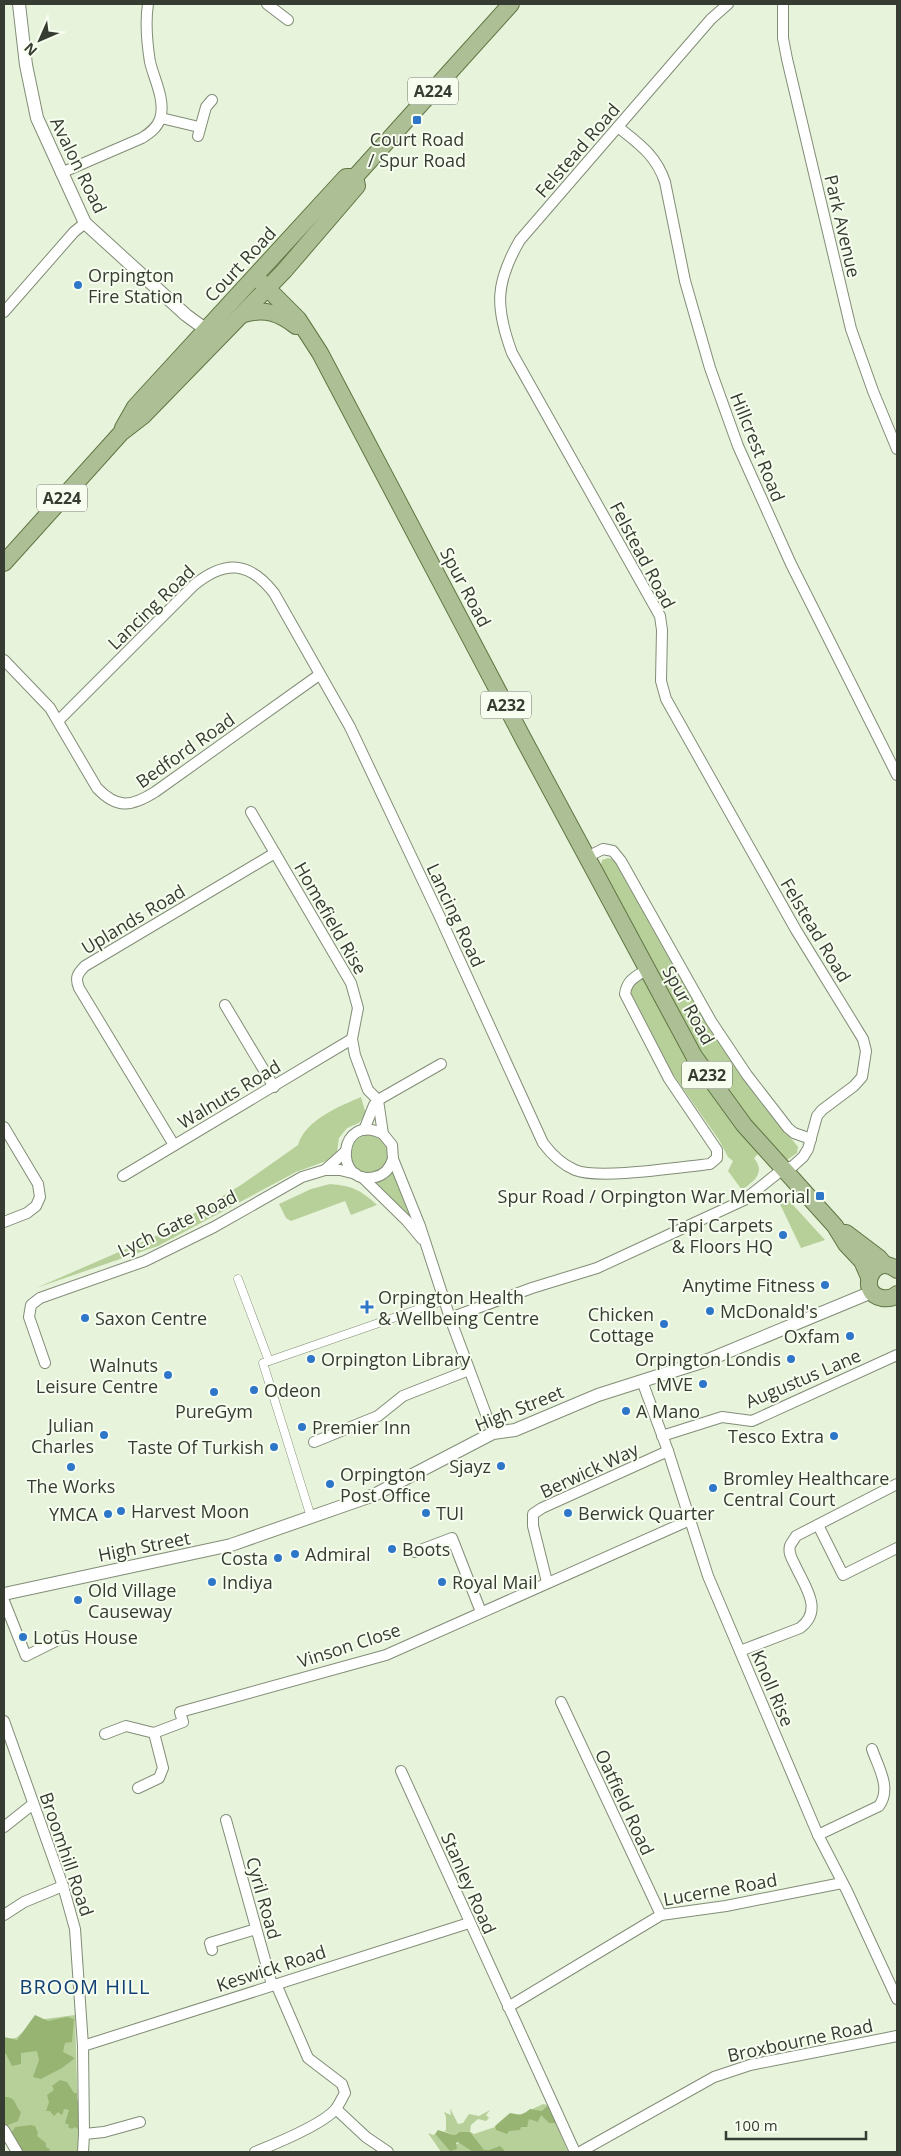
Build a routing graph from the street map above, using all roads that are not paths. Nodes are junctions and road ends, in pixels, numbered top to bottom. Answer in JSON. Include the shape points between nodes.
{"nodes":[{"id":1,"x":19,"y":4,"type":"edge"},
{"id":2,"x":148,"y":4,"type":"edge"},
{"id":3,"x":268,"y":4,"type":"edge"},
{"id":4,"x":511,"y":4,"type":"edge"},
{"id":5,"x":728,"y":4,"type":"edge"},
{"id":6,"x":783,"y":4,"type":"edge"},
{"id":7,"x":288,"y":20,"type":"dead end"},
{"id":8,"x":212,"y":100,"type":"dead end"},
{"id":9,"x":161,"y":118,"type":"junction"},
{"id":10,"x":618,"y":127,"type":"junction"},
{"id":11,"x":61,"y":173,"type":"junction"},
{"id":12,"x":85,"y":223,"type":"junction"},
{"id":13,"x":262,"y":283,"type":"junction"},
{"id":14,"x":4,"y":312,"type":"edge"},
{"id":15,"x":244,"y":314,"type":"junction"},
{"id":16,"x":205,"y":330,"type":"junction"},
{"id":17,"x":225,"y":334,"type":"junction"},
{"id":18,"x":310,"y":336,"type":"junction"},
{"id":19,"x":120,"y":433,"type":"junction"},
{"id":20,"x":897,"y":449,"type":"edge"},
{"id":21,"x":4,"y":563,"type":"edge"},
{"id":22,"x":4,"y":660,"type":"edge"},
{"id":23,"x":320,"y":675,"type":"junction"},
{"id":24,"x":58,"y":721,"type":"junction"},
{"id":25,"x":897,"y":775,"type":"edge"},
{"id":26,"x":251,"y":812,"type":"dead end"},
{"id":27,"x":275,"y":853,"type":"junction"},
{"id":28,"x":587,"y":857,"type":"junction"},
{"id":29,"x":646,"y":970,"type":"junction"},
{"id":30,"x":225,"y":1005,"type":"dead end"},
{"id":31,"x":352,"y":1039,"type":"junction"},
{"id":32,"x":441,"y":1064,"type":"dead end"},
{"id":33,"x":274,"y":1086,"type":"junction"},
{"id":34,"x":378,"y":1100,"type":"junction"},
{"id":35,"x":4,"y":1127,"type":"edge"},
{"id":36,"x":364,"y":1130,"type":"junction"},
{"id":37,"x":383,"y":1134,"type":"junction"},
{"id":38,"x":811,"y":1139,"type":"junction"},
{"id":39,"x":174,"y":1146,"type":"junction"},
{"id":40,"x":345,"y":1152,"type":"junction"},
{"id":41,"x":393,"y":1159,"type":"junction"},
{"id":42,"x":783,"y":1169,"type":"junction"},
{"id":43,"x":325,"y":1170,"type":"junction"},
{"id":44,"x":124,"y":1176,"type":"dead end"},
{"id":45,"x":360,"y":1176,"type":"junction"},
{"id":46,"x":4,"y":1222,"type":"edge"},
{"id":47,"x":835,"y":1226,"type":"junction"},
{"id":48,"x":424,"y":1242,"type":"junction"},
{"id":49,"x":892,"y":1266,"type":"edge"},
{"id":50,"x":238,"y":1279,"type":"dead end"},
{"id":51,"x":880,"y":1290,"type":"edge"},
{"id":52,"x":445,"y":1300,"type":"junction"},
{"id":53,"x":897,"y":1312,"type":"edge"},
{"id":54,"x":450,"y":1318,"type":"junction"},
{"id":55,"x":897,"y":1355,"type":"edge"},
{"id":56,"x":269,"y":1361,"type":"junction"},
{"id":57,"x":45,"y":1364,"type":"dead end"},
{"id":58,"x":469,"y":1370,"type":"junction"},
{"id":59,"x":642,"y":1381,"type":"junction"},
{"id":60,"x":494,"y":1433,"type":"junction"},
{"id":61,"x":662,"y":1436,"type":"junction"},
{"id":62,"x":314,"y":1442,"type":"dead end"},
{"id":63,"x":668,"y":1451,"type":"junction"},
{"id":64,"x":897,"y":1484,"type":"edge"},
{"id":65,"x":311,"y":1517,"type":"junction"},
{"id":66,"x":690,"y":1520,"type":"junction"},
{"id":67,"x":818,"y":1525,"type":"junction"},
{"id":68,"x":897,"y":1548,"type":"edge"},
{"id":69,"x":415,"y":1552,"type":"dead end"},
{"id":70,"x":547,"y":1582,"type":"junction"},
{"id":71,"x":4,"y":1594,"type":"edge"},
{"id":72,"x":4,"y":1601,"type":"edge"},
{"id":73,"x":481,"y":1612,"type":"junction"},
{"id":74,"x":66,"y":1636,"type":"dead end"},
{"id":75,"x":740,"y":1651,"type":"junction"},
{"id":76,"x":561,"y":1702,"type":"dead end"},
{"id":77,"x":4,"y":1720,"type":"edge"},
{"id":78,"x":154,"y":1733,"type":"junction"},
{"id":79,"x":105,"y":1734,"type":"dead end"},
{"id":80,"x":872,"y":1749,"type":"dead end"},
{"id":81,"x":401,"y":1771,"type":"dead end"},
{"id":82,"x":138,"y":1788,"type":"dead end"},
{"id":83,"x":33,"y":1804,"type":"junction"},
{"id":84,"x":226,"y":1820,"type":"dead end"},
{"id":85,"x":4,"y":1826,"type":"edge"},
{"id":86,"x":818,"y":1835,"type":"junction"},
{"id":87,"x":842,"y":1883,"type":"junction"},
{"id":88,"x":63,"y":1886,"type":"junction"},
{"id":89,"x":4,"y":1915,"type":"edge"},
{"id":90,"x":661,"y":1915,"type":"junction"},
{"id":91,"x":469,"y":1922,"type":"junction"},
{"id":92,"x":256,"y":1929,"type":"junction"},
{"id":93,"x":212,"y":1950,"type":"dead end"},
{"id":94,"x":274,"y":1984,"type":"junction"},
{"id":95,"x":897,"y":1999,"type":"edge"},
{"id":96,"x":508,"y":2007,"type":"junction"},
{"id":97,"x":897,"y":2036,"type":"edge"},
{"id":98,"x":83,"y":2046,"type":"junction"},
{"id":99,"x":336,"y":2109,"type":"junction"},
{"id":100,"x":140,"y":2122,"type":"dead end"},
{"id":101,"x":4,"y":2130,"type":"edge"},
{"id":102,"x":84,"y":2134,"type":"junction"},
{"id":103,"x":17,"y":2152,"type":"edge"},
{"id":104,"x":82,"y":2152,"type":"edge"},
{"id":105,"x":255,"y":2152,"type":"edge"},
{"id":106,"x":388,"y":2152,"type":"edge"},
{"id":107,"x":575,"y":2152,"type":"edge"},
{"id":108,"x":580,"y":2152,"type":"edge"}],
"edges":[{"from":1,"to":11,"type":"street","name":"Avalon Road","via":[[26,66],[37,118]]},
{"from":2,"to":9,"type":"street","via":[[146,19],[150,61],[161,102]]},
{"from":3,"to":7,"type":"street"},
{"from":4,"to":13,"type":"main road","name":"Court Road","number":"A224","via":[[355,177],[346,177]]},
{"from":5,"to":10,"type":"street","name":"Felstead Road"},
{"from":6,"to":20,"type":"street","name":"Park Avenue","via":[[787,59],[852,329]]},
{"from":8,"to":9,"type":"street","via":[[206,107],[198,132]]},
{"from":9,"to":11,"type":"street","via":[[153,131],[142,138]]},
{"from":10,"to":25,"type":"street","name":"Hillcrest Road","via":[[651,155],[660,168],[684,282],[738,446],[791,564]]},
{"from":10,"to":38,"type":"street","name":"Felstead Road","via":[[515,248],[502,275],[502,326],[512,353],[660,616],[661,681],[666,699],[777,898],[862,1039],[866,1051],[862,1077],[822,1110],[814,1123]]},
{"from":11,"to":12,"type":"street","name":"Avalon Road"},
{"from":12,"to":14,"type":"street"},
{"from":12,"to":16,"type":"street","name":"Avalon Road"},
{"from":13,"to":15,"type":"main road","name":"Court Road","number":"A224"},
{"from":13,"to":16,"type":"main road","name":"Court Road","number":"A224"},
{"from":13,"to":18,"type":"main road","name":"Spur Road","via":[[298,319]]},
{"from":15,"to":17,"type":"main road","name":"Court Road","number":"A224"},
{"from":15,"to":18,"type":"main road","via":[[274,312]]},
{"from":16,"to":17,"type":"street","name":"Avalon Road","via":[[220,337]]},
{"from":16,"to":19,"type":"main road","name":"Court Road","number":"A224","via":[[135,407]]},
{"from":17,"to":19,"type":"main road","name":"Court Road","number":"A224","via":[[143,416]]},
{"from":18,"to":28,"type":"main road","name":"Spur Road","number":"A232"},
{"from":19,"to":21,"type":"main road","name":"Court Road","number":"A224"},
{"from":22,"to":24,"type":"street","name":"Bedford Road","via":[[40,696]]},
{"from":23,"to":24,"type":"street","name":"Bedford Road","via":[[155,792],[129,804],[114,802],[97,788]]},
{"from":23,"to":24,"type":"street","name":"Lancing Road","via":[[274,593],[262,578],[244,569],[225,568],[209,573],[194,585]]},
{"from":23,"to":29,"type":"street","name":"Lancing Road","via":[[350,728],[543,1143],[555,1159],[576,1171],[598,1174],[710,1164],[717,1158],[717,1150],[669,1078],[625,994],[631,979]]},
{"from":26,"to":27,"type":"street","name":"Homefield Rise"},
{"from":27,"to":31,"type":"street","name":"Homefield Rise","via":[[351,983],[358,1008]]},
{"from":27,"to":39,"type":"street","name":"Uplands Road","via":[[78,973],[79,988]]},
{"from":28,"to":29,"type":"main road","name":"Spur Road","number":"A232"},
{"from":28,"to":38,"type":"street","name":"Spur Road","via":[[603,849],[613,851],[621,861],[707,1014],[747,1075],[788,1128]]},
{"from":29,"to":42,"type":"main road","name":"Spur Road","number":"A232","via":[[709,1078]]},
{"from":30,"to":33,"type":"street"},
{"from":31,"to":33,"type":"street","name":"Walnuts Road"},
{"from":31,"to":34,"type":"street","name":"Homefield Rise","via":[[368,1090]]},
{"from":32,"to":34,"type":"street"},
{"from":33,"to":39,"type":"street","name":"Walnuts Road"},
{"from":34,"to":36,"type":"street"},
{"from":34,"to":37,"type":"street","name":"Homefield Rise"},
{"from":35,"to":46,"type":"street","via":[[38,1184],[40,1197],[36,1206],[27,1213]]},
{"from":36,"to":37,"type":"street"},
{"from":36,"to":40,"type":"street","via":[[350,1139]]},
{"from":37,"to":41,"type":"street","name":"Homefield Rise","via":[[392,1145]]},
{"from":38,"to":42,"type":"street","name":"Felstead Road","via":[[803,1157],[793,1166]]},
{"from":39,"to":44,"type":"street","name":"Walnuts Road"},
{"from":40,"to":43,"type":"street","name":"Lych Gate Road"},
{"from":40,"to":45,"type":"street","via":[[348,1166]]},
{"from":41,"to":45,"type":"street","via":[[380,1175],[373,1178]]},
{"from":41,"to":48,"type":"street","name":"Homefield Rise"},
{"from":42,"to":47,"type":"main road","name":"Spur Road","number":"A232"},
{"from":42,"to":54,"type":"street","name":"Felstead Road","via":[[738,1204],[617,1260]]},
{"from":43,"to":45,"type":"street","name":"Lych Gate Road","via":[[340,1170]]},
{"from":43,"to":57,"type":"street","name":"Lych Gate Road","via":[[302,1177],[214,1227],[145,1261],[40,1298],[31,1305],[29,1317]]},
{"from":45,"to":48,"type":"street","name":"Homefield Rise","via":[[408,1221]]},
{"from":47,"to":49,"type":"main road","name":"Spur Road"},
{"from":47,"to":51,"type":"main road","name":"Spur Road"},
{"from":48,"to":52,"type":"street","name":"Homefield Rise"},
{"from":49,"to":51,"type":"main road","via":[[875,1269]]},
{"from":50,"to":56,"type":"street"},
{"from":51,"to":53,"type":"main road","name":"Spur Road"},
{"from":51,"to":59,"type":"street","name":"High Street","via":[[717,1357]]},
{"from":52,"to":54,"type":"street","name":"Homefield Rise"},
{"from":52,"to":56,"type":"street"},
{"from":54,"to":58,"type":"street","name":"Homefield Rise"},
{"from":55,"to":61,"type":"street","name":"Augustus Lane","via":[[752,1421],[722,1417]]},
{"from":56,"to":65,"type":"street","via":[[263,1363]]},
{"from":58,"to":60,"type":"street","name":"Homefield Rise"},
{"from":58,"to":62,"type":"street","via":[[408,1393],[378,1416]]},
{"from":59,"to":60,"type":"street","name":"High Street","via":[[598,1394],[514,1430]]},
{"from":59,"to":61,"type":"street","name":"Knoll Rise"},
{"from":60,"to":65,"type":"street","name":"High Street","via":[[381,1492]]},
{"from":61,"to":63,"type":"street","name":"Knoll Rise"},
{"from":63,"to":66,"type":"street","name":"Knoll Rise"},
{"from":63,"to":70,"type":"street","name":"Berwick Way","via":[[533,1514],[532,1526]]},
{"from":64,"to":67,"type":"street"},
{"from":65,"to":71,"type":"street","name":"High Street","via":[[220,1549]]},
{"from":66,"to":70,"type":"street","name":"Vinson Close"},
{"from":66,"to":75,"type":"street","name":"Knoll Rise","via":[[708,1576]]},
{"from":67,"to":68,"type":"street","via":[[843,1575]]},
{"from":67,"to":75,"type":"street","via":[[796,1536],[790,1545],[790,1553],[810,1597],[813,1611],[809,1622]]},
{"from":69,"to":73,"type":"street","via":[[452,1538]]},
{"from":70,"to":73,"type":"street","name":"Vinson Close"},
{"from":72,"to":74,"type":"street","via":[[26,1656]]},
{"from":73,"to":78,"type":"street","name":"Vinson Close","via":[[386,1655],[180,1712],[183,1722]]},
{"from":75,"to":86,"type":"street","name":"Knoll Rise"},
{"from":76,"to":90,"type":"street","name":"Oatfield Road"},
{"from":77,"to":83,"type":"street","name":"Broomhill Road"},
{"from":78,"to":79,"type":"street","via":[[126,1726]]},
{"from":78,"to":82,"type":"street","via":[[163,1768],[160,1778]]},
{"from":80,"to":86,"type":"street","via":[[885,1787],[879,1806]]},
{"from":81,"to":91,"type":"street","name":"Stanley Road"},
{"from":83,"to":85,"type":"street"},
{"from":83,"to":88,"type":"street","name":"Broomhill Road"},
{"from":84,"to":92,"type":"street","name":"Cyril Road"},
{"from":86,"to":87,"type":"street","name":"Knoll Rise"},
{"from":87,"to":90,"type":"street","name":"Lucerne Road"},
{"from":87,"to":95,"type":"street","name":"Knoll Rise"},
{"from":88,"to":89,"type":"street","via":[[24,1902]]},
{"from":88,"to":98,"type":"street","name":"Broomhill Road","via":[[75,1929]]},
{"from":90,"to":96,"type":"street","name":"Lucerne Road"},
{"from":91,"to":94,"type":"street","name":"Keswick Road"},
{"from":91,"to":96,"type":"street","name":"Stanley Road"},
{"from":92,"to":93,"type":"street","via":[[210,1943]]},
{"from":92,"to":94,"type":"street","name":"Cyril Road"},
{"from":94,"to":98,"type":"street","name":"Keswick Road"},
{"from":94,"to":99,"type":"street","name":"Cyril Road","via":[[308,2058],[344,2088],[345,2093]]},
{"from":96,"to":107,"type":"street","name":"Stanley Road"},
{"from":97,"to":108,"type":"street","name":"Broxbourne Road","via":[[750,2065],[714,2076]]},
{"from":98,"to":102,"type":"street","name":"Broomhill Road"},
{"from":99,"to":105,"type":"street","via":[[286,2140]]},
{"from":99,"to":106,"type":"street"},
{"from":100,"to":102,"type":"street"},
{"from":101,"to":103,"type":"street"},
{"from":102,"to":104,"type":"street","name":"Broomhill Road"}]}
